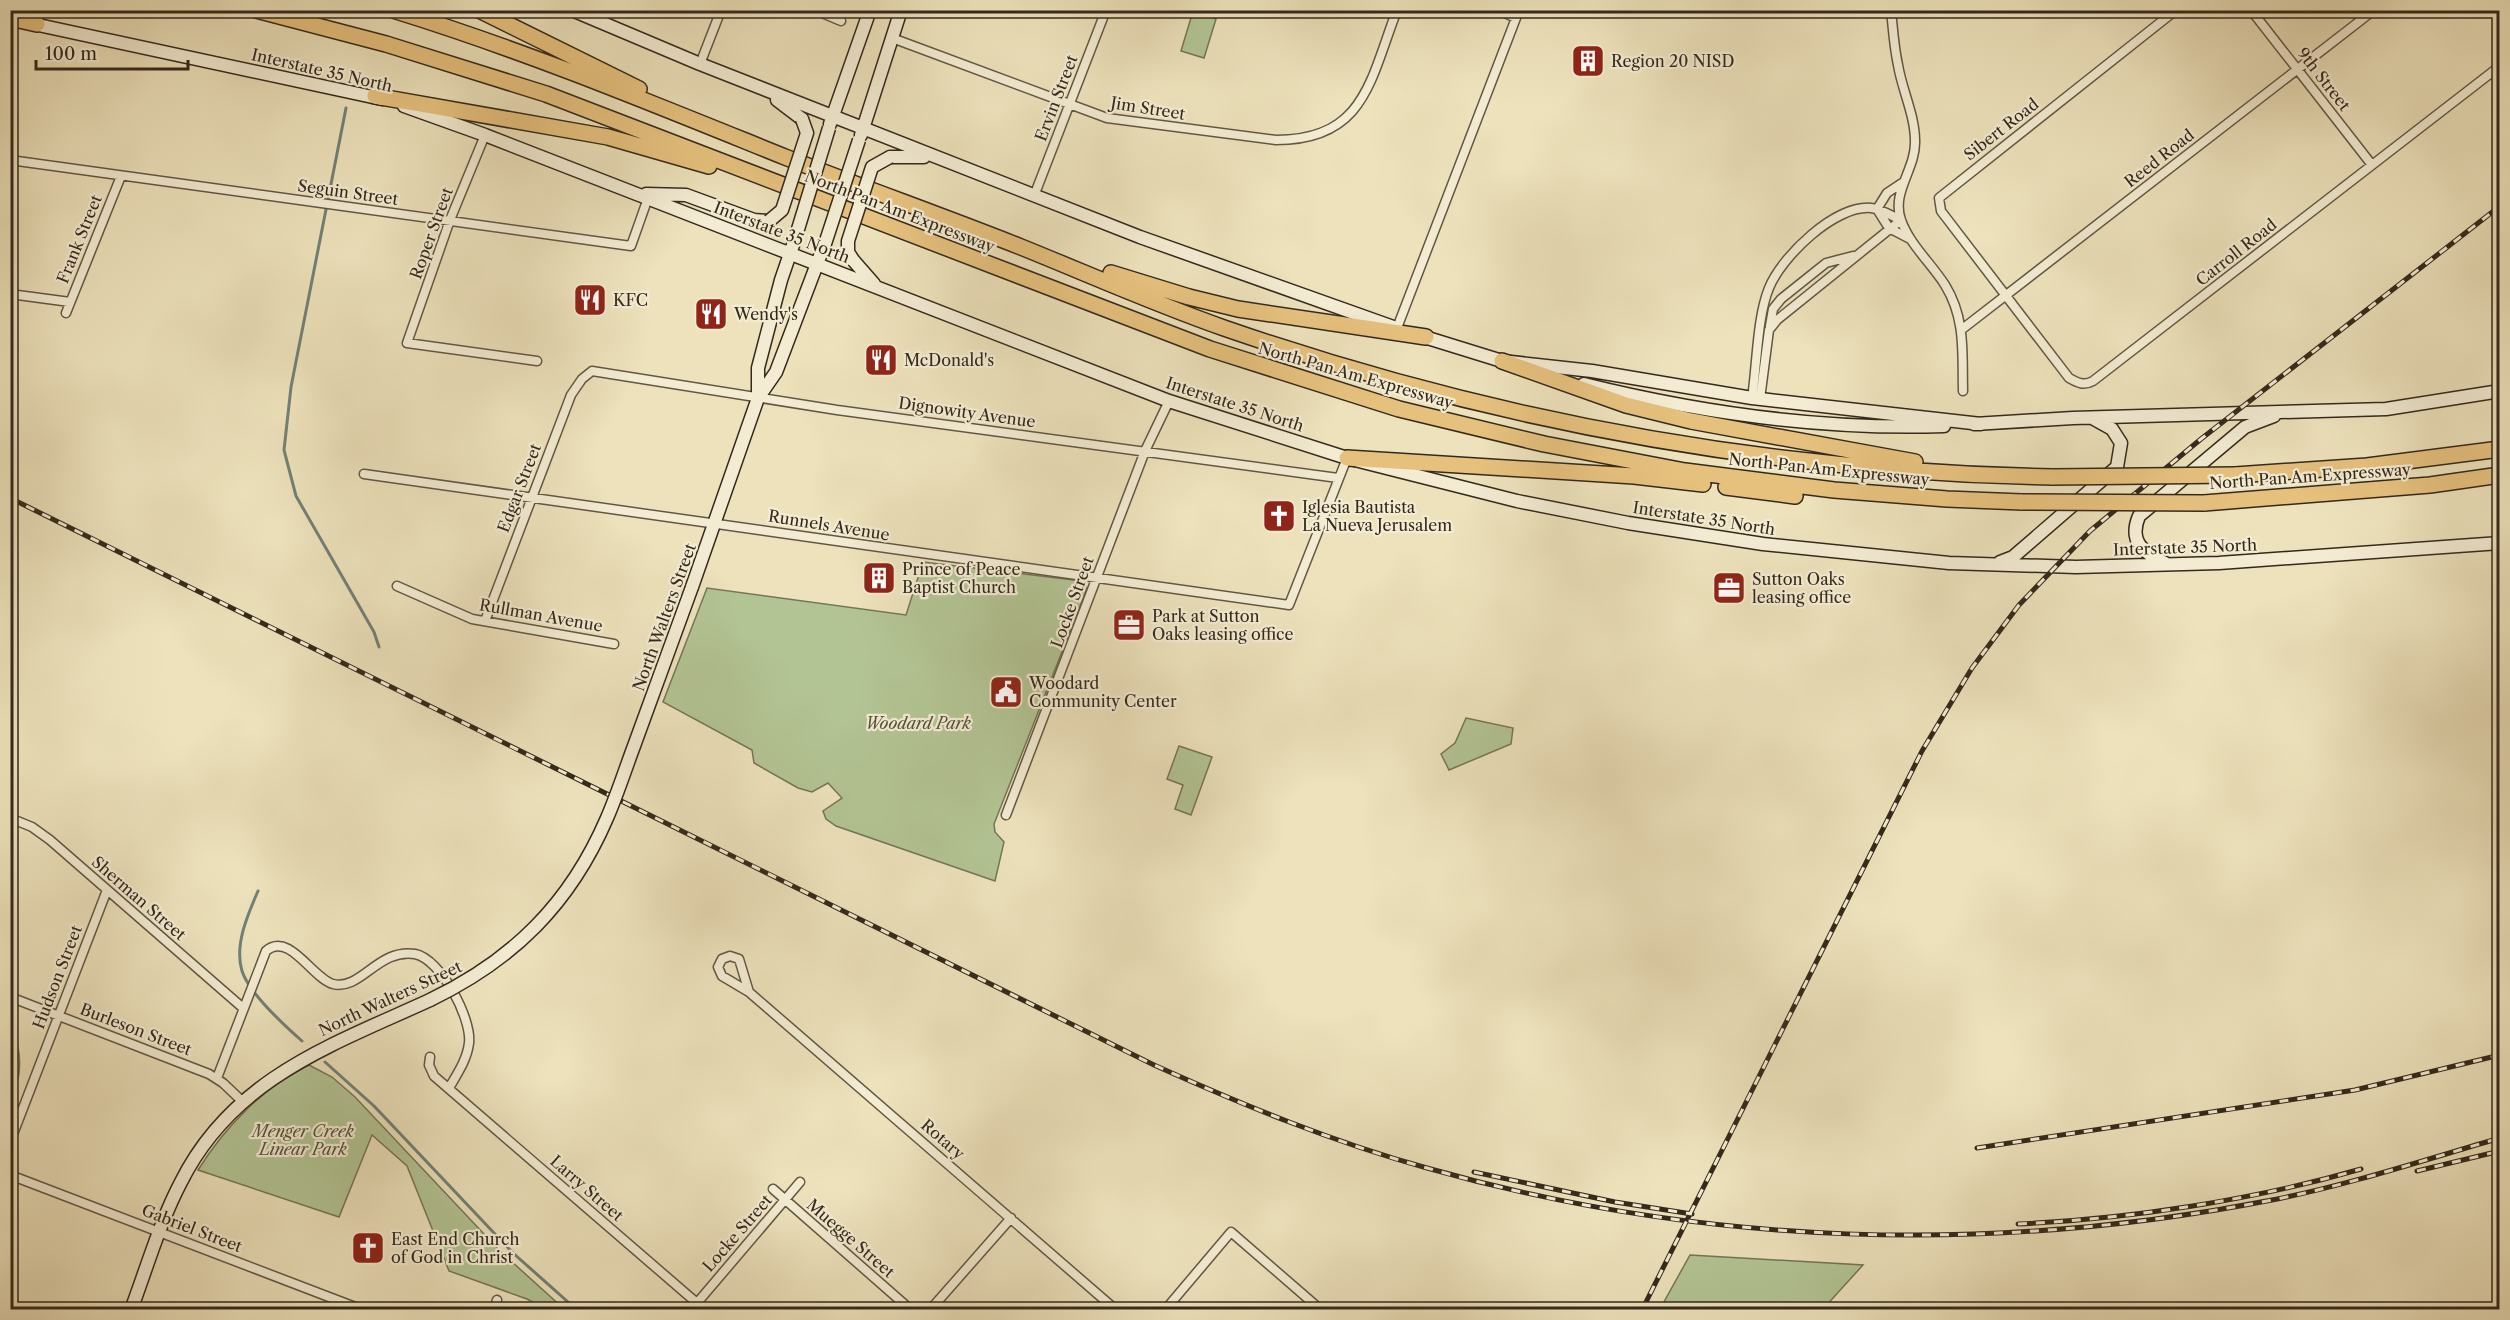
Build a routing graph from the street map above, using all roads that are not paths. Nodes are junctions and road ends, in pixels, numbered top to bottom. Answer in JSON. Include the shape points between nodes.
{"nodes":[{"id":1,"x":256,"y":10,"type":"edge"},
{"id":2,"x":393,"y":10,"type":"edge"},
{"id":3,"x":479,"y":10,"type":"edge"},
{"id":4,"x":572,"y":10,"type":"edge"},
{"id":5,"x":721,"y":10,"type":"edge"},
{"id":6,"x":815,"y":10,"type":"edge"},
{"id":7,"x":870,"y":10,"type":"edge"},
{"id":8,"x":901,"y":10,"type":"edge"},
{"id":9,"x":1106,"y":10,"type":"edge"},
{"id":10,"x":1397,"y":10,"type":"edge"},
{"id":11,"x":1498,"y":10,"type":"edge"},
{"id":12,"x":1892,"y":10,"type":"edge"},
{"id":13,"x":2176,"y":10,"type":"edge"},
{"id":14,"x":2252,"y":10,"type":"edge"},
{"id":15,"x":2374,"y":10,"type":"edge"},
{"id":16,"x":10,"y":19,"type":"edge"},
{"id":17,"x":841,"y":21,"type":"dead end"},
{"id":18,"x":38,"y":24,"type":"joint"},
{"id":19,"x":892,"y":38,"type":"junction"},
{"id":20,"x":700,"y":64,"type":"junction"},
{"id":21,"x":2499,"y":66,"type":"edge"},
{"id":22,"x":2298,"y":69,"type":"junction"},
{"id":23,"x":753,"y":85,"type":"junction"},
{"id":24,"x":375,"y":96,"type":"junction"},
{"id":25,"x":1069,"y":105,"type":"junction"},
{"id":26,"x":831,"y":122,"type":"junction"},
{"id":27,"x":861,"y":134,"type":"junction"},
{"id":28,"x":485,"y":135,"type":"junction"},
{"id":29,"x":934,"y":157,"type":"junction"},
{"id":30,"x":791,"y":159,"type":"junction"},
{"id":31,"x":10,"y":160,"type":"edge"},
{"id":32,"x":2372,"y":165,"type":"junction"},
{"id":33,"x":121,"y":176,"type":"junction"},
{"id":34,"x":1902,"y":183,"type":"junction"},
{"id":35,"x":778,"y":184,"type":"junction"},
{"id":36,"x":642,"y":195,"type":"junction"},
{"id":37,"x":1034,"y":196,"type":"junction"},
{"id":38,"x":1877,"y":209,"type":"junction"},
{"id":39,"x":450,"y":220,"type":"junction"},
{"id":40,"x":1901,"y":220,"type":"junction"},
{"id":41,"x":1889,"y":228,"type":"junction"},
{"id":42,"x":997,"y":237,"type":"junction"},
{"id":43,"x":1910,"y":239,"type":"junction"},
{"id":44,"x":790,"y":253,"type":"junction"},
{"id":45,"x":1856,"y":255,"type":"junction"},
{"id":46,"x":818,"y":264,"type":"junction"},
{"id":47,"x":876,"y":286,"type":"junction"},
{"id":48,"x":10,"y":294,"type":"edge"},
{"id":49,"x":2005,"y":296,"type":"junction"},
{"id":50,"x":70,"y":302,"type":"junction"},
{"id":51,"x":66,"y":313,"type":"dead end"},
{"id":52,"x":1397,"y":328,"type":"junction"},
{"id":53,"x":1769,"y":330,"type":"junction"},
{"id":54,"x":1961,"y":330,"type":"junction"},
{"id":55,"x":1426,"y":337,"type":"junction"},
{"id":56,"x":537,"y":361,"type":"dead end"},
{"id":57,"x":1502,"y":361,"type":"junction"},
{"id":58,"x":592,"y":371,"type":"joint"},
{"id":59,"x":1963,"y":391,"type":"dead end"},
{"id":60,"x":2499,"y":391,"type":"edge"},
{"id":61,"x":758,"y":398,"type":"junction"},
{"id":62,"x":1756,"y":398,"type":"junction"},
{"id":63,"x":1169,"y":400,"type":"junction"},
{"id":64,"x":2283,"y":412,"type":"junction"},
{"id":65,"x":2091,"y":418,"type":"junction"},
{"id":66,"x":1982,"y":424,"type":"junction"},
{"id":67,"x":2499,"y":449,"type":"edge"},
{"id":68,"x":1145,"y":451,"type":"junction"},
{"id":69,"x":1347,"y":458,"type":"junction"},
{"id":70,"x":364,"y":474,"type":"dead end"},
{"id":71,"x":2499,"y":475,"type":"edge"},
{"id":72,"x":2019,"y":476,"type":"junction"},
{"id":73,"x":1338,"y":478,"type":"junction"},
{"id":74,"x":531,"y":498,"type":"junction"},
{"id":75,"x":1947,"y":499,"type":"junction"},
{"id":76,"x":716,"y":523,"type":"junction"},
{"id":77,"x":2499,"y":543,"type":"edge"},
{"id":78,"x":2165,"y":564,"type":"junction"},
{"id":79,"x":1993,"y":565,"type":"junction"},
{"id":80,"x":1097,"y":578,"type":"junction"},
{"id":81,"x":397,"y":586,"type":"dead end"},
{"id":82,"x":485,"y":621,"type":"junction"},
{"id":83,"x":614,"y":644,"type":"dead end"},
{"id":84,"x":1006,"y":815,"type":"dead end"},
{"id":85,"x":10,"y":818,"type":"edge"},
{"id":86,"x":107,"y":890,"type":"junction"},
{"id":87,"x":749,"y":992,"type":"junction"},
{"id":88,"x":10,"y":997,"type":"edge"},
{"id":89,"x":243,"y":1008,"type":"junction"},
{"id":90,"x":59,"y":1015,"type":"junction"},
{"id":91,"x":430,"y":1056,"type":"dead end"},
{"id":92,"x":217,"y":1078,"type":"junction"},
{"id":93,"x":448,"y":1088,"type":"junction"},
{"id":94,"x":243,"y":1102,"type":"junction"},
{"id":95,"x":10,"y":1142,"type":"edge"},
{"id":96,"x":10,"y":1175,"type":"edge"},
{"id":97,"x":800,"y":1182,"type":"dead end"},
{"id":98,"x":773,"y":1189,"type":"dead end"},
{"id":99,"x":785,"y":1200,"type":"junction"},
{"id":100,"x":1011,"y":1218,"type":"junction"},
{"id":101,"x":160,"y":1232,"type":"junction"},
{"id":102,"x":498,"y":1300,"type":"dead end"},
{"id":103,"x":697,"y":1303,"type":"junction"},
{"id":104,"x":131,"y":1310,"type":"edge"},
{"id":105,"x":363,"y":1310,"type":"edge"},
{"id":106,"x":494,"y":1310,"type":"edge"},
{"id":107,"x":705,"y":1310,"type":"edge"},
{"id":108,"x":911,"y":1310,"type":"edge"},
{"id":109,"x":930,"y":1310,"type":"edge"},
{"id":110,"x":1116,"y":1310,"type":"edge"},
{"id":111,"x":1165,"y":1310,"type":"edge"},
{"id":112,"x":1321,"y":1310,"type":"edge"}],
"edges":[{"from":1,"to":35,"type":"highway","name":"North Pan Am Expressway","via":[[483,73],[617,120]]},
{"from":2,"to":30,"type":"highway","name":"North Pan Am Expressway","via":[[580,76]]},
{"from":3,"to":30,"type":"highway"},
{"from":4,"to":20,"type":"main road"},
{"from":5,"to":20,"type":"street"},
{"from":6,"to":17,"type":"street"},
{"from":7,"to":26,"type":"main road","name":"North Walters Street"},
{"from":8,"to":19,"type":"main road","name":"North Walters Street"},
{"from":9,"to":25,"type":"street","name":"Ervin Street"},
{"from":10,"to":25,"type":"street","name":"Jim Street","via":[[1362,100],[1347,119],[1316,137],[1276,141],[1130,122]]},
{"from":11,"to":52,"type":"street","via":[[1516,18]]},
{"from":12,"to":34,"type":"street","via":[[1898,65],[1916,141]]},
{"from":13,"to":49,"type":"street","name":"Sibert Road","via":[[1939,198],[1941,211]]},
{"from":14,"to":22,"type":"street","name":"9th Street"},
{"from":15,"to":22,"type":"street","name":"Reed Road"},
{"from":16,"to":18,"type":"highway"},
{"from":18,"to":24,"type":"main road","name":"Interstate 35 North"},
{"from":19,"to":25,"type":"street","name":"Jim Street"},
{"from":19,"to":27,"type":"main road","name":"North Walters Street"},
{"from":20,"to":23,"type":"main road"},
{"from":21,"to":32,"type":"street","name":"Carroll Road"},
{"from":22,"to":32,"type":"street","name":"9th Street"},
{"from":22,"to":49,"type":"street","name":"Reed Road"},
{"from":23,"to":26,"type":"main road"},
{"from":23,"to":36,"type":"main road","bridge":true,"via":[[802,119],[807,133],[782,210],[769,221],[754,220],[686,195]]},
{"from":24,"to":28,"type":"main road","name":"Interstate 35 North"},
{"from":24,"to":35,"type":"highway","via":[[608,137]]},
{"from":25,"to":37,"type":"street","name":"Ervin Street"},
{"from":26,"to":27,"type":"main road"},
{"from":26,"to":44,"type":"main road","name":"North Walters Street","bridge":true},
{"from":27,"to":29,"type":"main road"},
{"from":27,"to":46,"type":"main road","name":"North Walters Street","bridge":true},
{"from":28,"to":36,"type":"main road","name":"Interstate 35 North"},
{"from":28,"to":39,"type":"street","name":"Roper Street"},
{"from":29,"to":37,"type":"main road"},
{"from":29,"to":47,"type":"main road","bridge":true,"via":[[890,157],[872,167],[848,252]]},
{"from":30,"to":42,"type":"highway","name":"North Pan Am Expressway"},
{"from":31,"to":33,"type":"street","name":"Seguin Street"},
{"from":32,"to":49,"type":"street","name":"Carroll Road","via":[[2088,384],[2069,378]]},
{"from":33,"to":39,"type":"street","name":"Seguin Street"},
{"from":33,"to":50,"type":"street","name":"Frank Street"},
{"from":34,"to":38,"type":"street","via":[[1887,193]]},
{"from":34,"to":40,"type":"street"},
{"from":35,"to":75,"type":"highway","name":"North Pan Am Expressway","via":[[1210,350],[1399,409],[1544,444],[1685,471],[1833,490]]},
{"from":36,"to":39,"type":"street","name":"Seguin Street","via":[[631,246]]},
{"from":36,"to":44,"type":"main road","name":"Interstate 35 North"},
{"from":37,"to":52,"type":"main road"},
{"from":38,"to":40,"type":"street"},
{"from":38,"to":41,"type":"street"},
{"from":38,"to":62,"type":"street","via":[[1868,207],[1832,218],[1784,263],[1769,287],[1763,309]]},
{"from":39,"to":56,"type":"street","name":"Roper Street","via":[[407,343]]},
{"from":40,"to":41,"type":"street"},
{"from":40,"to":43,"type":"street"},
{"from":41,"to":43,"type":"street"},
{"from":41,"to":45,"type":"street"},
{"from":42,"to":55,"type":"highway","via":[[1215,305]]},
{"from":42,"to":72,"type":"highway","name":"North Pan Am Expressway","via":[[1221,327],[1372,374],[1540,417],[1750,454],[1888,469]]},
{"from":43,"to":54,"type":"street","via":[[1944,284],[1957,308]]},
{"from":44,"to":46,"type":"main road","name":"Interstate 35 North"},
{"from":44,"to":61,"type":"main road","name":"North Walters Street","via":[[758,368]]},
{"from":45,"to":53,"type":"street"},
{"from":45,"to":53,"type":"street","via":[[1826,262],[1781,299],[1773,309]]},
{"from":46,"to":47,"type":"main road","name":"Interstate 35 North"},
{"from":46,"to":61,"type":"main road","name":"North Walters Street","via":[[776,372]]},
{"from":47,"to":63,"type":"main road","name":"Interstate 35 North"},
{"from":48,"to":50,"type":"street"},
{"from":49,"to":54,"type":"street","name":"Reed Road"},
{"from":50,"to":51,"type":"street","name":"Frank Street"},
{"from":52,"to":55,"type":"main road"},
{"from":53,"to":62,"type":"street"},
{"from":54,"to":59,"type":"street"},
{"from":55,"to":57,"type":"main road"},
{"from":57,"to":62,"type":"main road","via":[[1592,371]]},
{"from":57,"to":66,"type":"main road","via":[[1630,395],[1730,413],[1901,427]]},
{"from":57,"to":72,"type":"highway","via":[[1626,405],[1690,421],[1881,457]]},
{"from":58,"to":61,"type":"street","name":"Dignowity Avenue"},
{"from":58,"to":74,"type":"street","name":"Edgar Street","via":[[571,394]]},
{"from":60,"to":64,"type":"main road","via":[[2386,409]]},
{"from":61,"to":68,"type":"street","name":"Dignowity Avenue"},
{"from":61,"to":76,"type":"main road","name":"North Walters Street"},
{"from":62,"to":66,"type":"main road"},
{"from":63,"to":68,"type":"street","name":"Locke Street"},
{"from":63,"to":69,"type":"main road","name":"Interstate 35 North"},
{"from":64,"to":65,"type":"main road"},
{"from":64,"to":78,"type":"main road","via":[[2245,427],[2139,516],[2136,538],[2142,548]]},
{"from":65,"to":66,"type":"main road"},
{"from":65,"to":79,"type":"main road","via":[[2112,429],[2121,443],[2117,467],[2013,557]]},
{"from":67,"to":72,"type":"highway","name":"North Pan Am Expressway","bridge":true,"via":[[2367,466],[2235,475]]},
{"from":68,"to":73,"type":"street","name":"Dignowity Avenue"},
{"from":68,"to":80,"type":"street","name":"Locke Street"},
{"from":69,"to":73,"type":"street"},
{"from":69,"to":75,"type":"highway","via":[[1634,476],[1858,502]]},
{"from":69,"to":79,"type":"main road","name":"Interstate 35 North","via":[[1517,501],[1628,523],[1790,548]]},
{"from":70,"to":74,"type":"street","name":"Runnels Avenue"},
{"from":71,"to":75,"type":"highway","name":"North Pan Am Expressway","bridge":true,"via":[[2430,485],[2205,503]]},
{"from":73,"to":80,"type":"street","name":"Runnels Avenue","via":[[1289,605]]},
{"from":74,"to":76,"type":"street","name":"Runnels Avenue"},
{"from":74,"to":82,"type":"street","name":"Edgar Street"},
{"from":76,"to":80,"type":"street","name":"Runnels Avenue"},
{"from":76,"to":94,"type":"main road","name":"North Walters Street","bridge":true,"via":[[610,811],[577,876],[543,920],[504,957],[460,985],[308,1056],[268,1080]]},
{"from":77,"to":78,"type":"main road","name":"Interstate 35 North"},
{"from":78,"to":79,"type":"main road","name":"Interstate 35 North"},
{"from":80,"to":84,"type":"street","name":"Locke Street"},
{"from":81,"to":82,"type":"street","name":"Rullman Avenue","via":[[464,616]]},
{"from":82,"to":83,"type":"street","name":"Rullman Avenue"},
{"from":85,"to":86,"type":"street","name":"Sherman Street","via":[[39,832]]},
{"from":86,"to":89,"type":"street","name":"Sherman Street"},
{"from":86,"to":90,"type":"street","name":"Hudson Street"},
{"from":87,"to":87,"type":"street","name":"Rotary","via":[[739,959],[722,959],[718,967],[722,976]]},
{"from":87,"to":100,"type":"street","name":"Rotary"},
{"from":88,"to":90,"type":"street","name":"Burleson Street"},
{"from":89,"to":92,"type":"street"},
{"from":89,"to":93,"type":"street","via":[[266,951],[275,945],[288,948],[324,980],[342,985],[391,956],[414,954],[427,959],[447,980],[469,1036],[465,1059]]},
{"from":90,"to":92,"type":"street","name":"Burleson Street"},
{"from":90,"to":95,"type":"street","name":"Hudson Street"},
{"from":91,"to":93,"type":"street","name":"Larry Street","via":[[434,1076]]},
{"from":92,"to":94,"type":"street","name":"Burleson Street"},
{"from":93,"to":103,"type":"street","name":"Larry Street"},
{"from":94,"to":101,"type":"main road","name":"North Walters Street","via":[[212,1134],[181,1181]]},
{"from":96,"to":101,"type":"street","name":"Gabriel Street"},
{"from":97,"to":99,"type":"street","name":"Locke Street"},
{"from":98,"to":99,"type":"street","name":"Muegge Street"},
{"from":99,"to":103,"type":"street","name":"Locke Street"},
{"from":99,"to":108,"type":"street","name":"Muegge Street"},
{"from":100,"to":109,"type":"street"},
{"from":100,"to":110,"type":"street","name":"Rotary"},
{"from":101,"to":104,"type":"main road","name":"North Walters Street"},
{"from":101,"to":105,"type":"street","name":"Gabriel Street"},
{"from":102,"to":106,"type":"street"},
{"from":103,"to":107,"type":"street","name":"Larry Street"},
{"from":111,"to":112,"type":"street","via":[[1230,1232]]}]}
